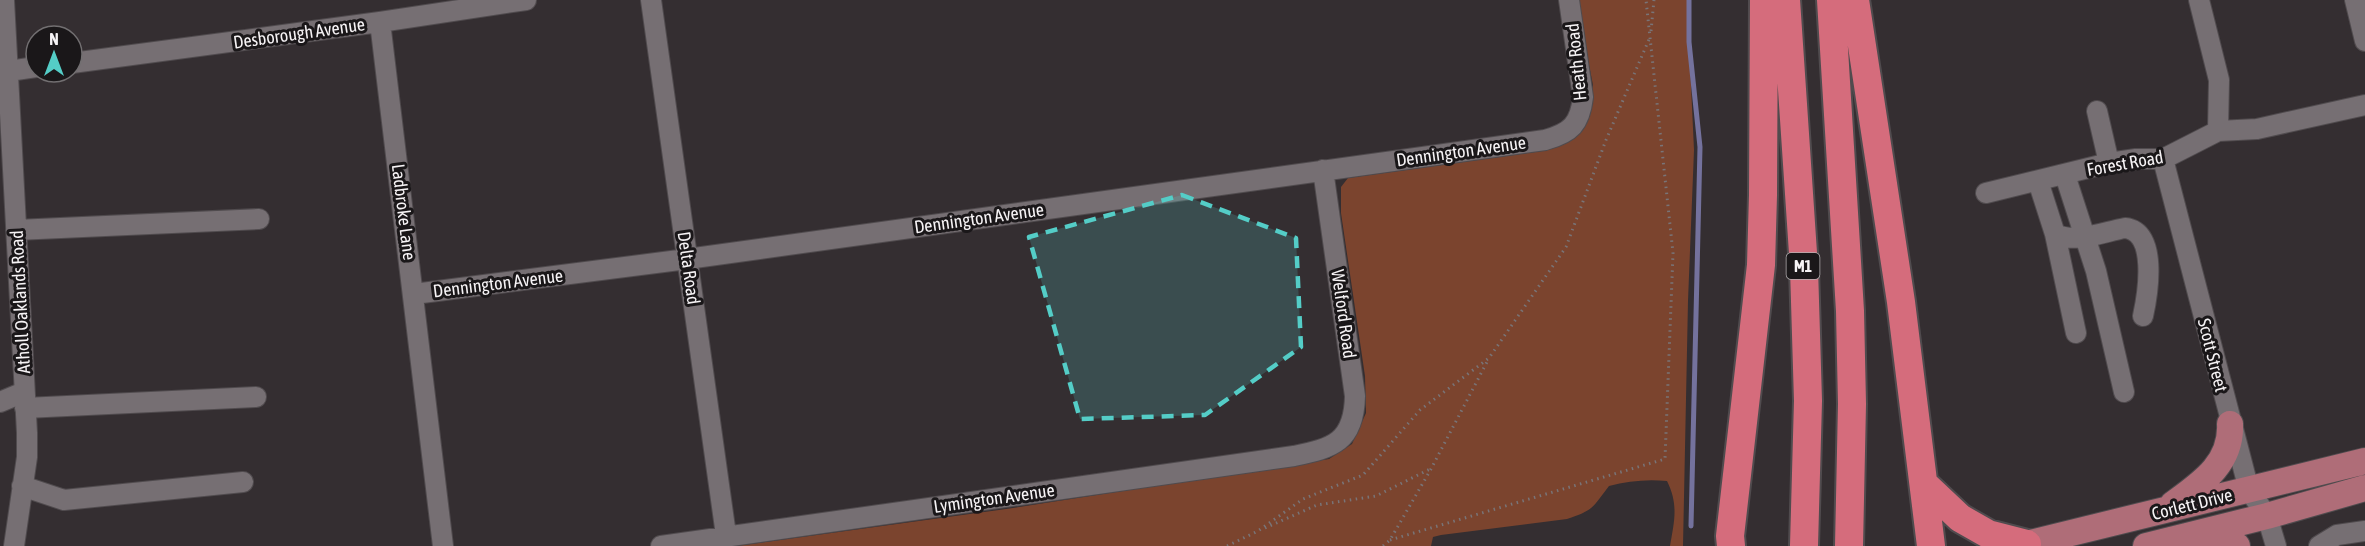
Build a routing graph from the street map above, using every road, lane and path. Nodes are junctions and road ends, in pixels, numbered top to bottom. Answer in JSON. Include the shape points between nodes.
{"nodes":[{"id":1,"x":4,"y":0,"type":"edge"},
{"id":2,"x":526,"y":0,"type":"edge"},
{"id":3,"x":651,"y":0,"type":"edge"},
{"id":4,"x":1569,"y":0,"type":"edge"},
{"id":5,"x":1646,"y":0,"type":"edge"},
{"id":6,"x":1654,"y":0,"type":"edge"},
{"id":7,"x":1764,"y":0,"type":"edge"},
{"id":8,"x":1786,"y":0,"type":"edge"},
{"id":9,"x":1831,"y":0,"type":"edge"},
{"id":10,"x":1855,"y":0,"type":"edge"},
{"id":11,"x":2199,"y":0,"type":"edge"},
{"id":12,"x":2355,"y":0,"type":"edge"},
{"id":13,"x":380,"y":22,"type":"junction"},
{"id":14,"x":1650,"y":36,"type":"junction"},
{"id":15,"x":2365,"y":41,"type":"edge"},
{"id":16,"x":84,"y":61,"type":"edge"},
{"id":17,"x":24,"y":69,"type":"edge"},
{"id":18,"x":9,"y":71,"type":"junction"},
{"id":19,"x":2365,"y":105,"type":"edge"},
{"id":20,"x":2097,"y":111,"type":"dead end"},
{"id":21,"x":2217,"y":131,"type":"junction"},
{"id":22,"x":1545,"y":140,"type":"joint"},
{"id":23,"x":2163,"y":159,"type":"junction"},
{"id":24,"x":2109,"y":163,"type":"junction"},
{"id":25,"x":1323,"y":170,"type":"junction"},
{"id":26,"x":2054,"y":178,"type":"junction"},
{"id":27,"x":1986,"y":193,"type":"dead end"},
{"id":28,"x":259,"y":219,"type":"dead end"},
{"id":29,"x":16,"y":230,"type":"junction"},
{"id":30,"x":2071,"y":236,"type":"junction"},
{"id":31,"x":687,"y":259,"type":"junction"},
{"id":32,"x":414,"y":294,"type":"junction"},
{"id":33,"x":2144,"y":316,"type":"dead end"},
{"id":34,"x":2076,"y":333,"type":"dead end"},
{"id":35,"x":1489,"y":358,"type":"junction"},
{"id":36,"x":2124,"y":393,"type":"dead end"},
{"id":37,"x":256,"y":397,"type":"dead end"},
{"id":38,"x":25,"y":400,"type":"junction"},
{"id":39,"x":0,"y":402,"type":"edge"},
{"id":40,"x":2230,"y":424,"type":"junction"},
{"id":41,"x":1328,"y":448,"type":"joint"},
{"id":42,"x":2365,"y":461,"type":"edge"},
{"id":43,"x":1431,"y":468,"type":"junction"},
{"id":44,"x":243,"y":482,"type":"dead end"},
{"id":45,"x":1926,"y":485,"type":"junction"},
{"id":46,"x":2365,"y":488,"type":"edge"},
{"id":47,"x":21,"y":490,"type":"junction"},
{"id":48,"x":2249,"y":490,"type":"junction"},
{"id":49,"x":2163,"y":511,"type":"junction"},
{"id":50,"x":2266,"y":516,"type":"junction"},
{"id":51,"x":1258,"y":531,"type":"junction"},
{"id":52,"x":2365,"y":531,"type":"edge"},
{"id":53,"x":726,"y":535,"type":"junction"},
{"id":54,"x":2188,"y":536,"type":"junction"},
{"id":55,"x":1850,"y":537,"type":"edge"},
{"id":56,"x":1805,"y":539,"type":"edge"},
{"id":57,"x":1390,"y":540,"type":"junction"},
{"id":58,"x":2337,"y":541,"type":"edge"},
{"id":59,"x":1729,"y":543,"type":"edge"},
{"id":60,"x":2022,"y":545,"type":"edge"},
{"id":61,"x":0,"y":546,"type":"edge"},
{"id":62,"x":14,"y":546,"type":"edge"},
{"id":63,"x":443,"y":546,"type":"edge"},
{"id":64,"x":661,"y":546,"type":"edge"},
{"id":65,"x":1227,"y":546,"type":"edge"},
{"id":66,"x":1383,"y":546,"type":"edge"},
{"id":67,"x":1932,"y":546,"type":"edge"},
{"id":68,"x":2146,"y":546,"type":"edge"},
{"id":69,"x":2238,"y":546,"type":"edge"},
{"id":70,"x":2276,"y":546,"type":"edge"},
{"id":71,"x":2319,"y":546,"type":"edge"}],
"edges":[{"from":1,"to":18,"type":"street","name":"Atholl Oaklands Road"},
{"from":2,"to":13,"type":"street","name":"Desborough Avenue"},
{"from":3,"to":31,"type":"street","name":"Delta Road"},
{"from":4,"to":22,"type":"street","name":"Heath Road","via":[[1583,97],[1581,111],[1569,130]]},
{"from":5,"to":14,"type":"path"},
{"from":6,"to":14,"type":"path"},
{"from":7,"to":59,"type":"highway","via":[[1761,265]]},
{"from":8,"to":56,"type":"highway","number":"M1","via":[[1804,268],[1808,401]]},
{"from":9,"to":55,"type":"highway","via":[[1850,311]]},
{"from":10,"to":45,"type":"highway"},
{"from":11,"to":21,"type":"street","via":[[2219,80]]},
{"from":12,"to":15,"type":"street"},
{"from":13,"to":16,"type":"street","name":"Desborough Avenue"},
{"from":13,"to":32,"type":"street","name":"Ladbroke Lane"},
{"from":14,"to":35,"type":"path","via":[[1566,247]]},
{"from":14,"to":57,"type":"path","via":[[1673,253],[1665,459]]},
{"from":17,"to":18,"type":"street"},
{"from":18,"to":29,"type":"street","name":"Atholl Oaklands Road"},
{"from":19,"to":21,"type":"street","name":"Forest Road","via":[[2257,129]]},
{"from":20,"to":24,"type":"street"},
{"from":21,"to":23,"type":"street","name":"Forest Road"},
{"from":22,"to":25,"type":"street","name":"Dennington Avenue"},
{"from":23,"to":24,"type":"street","name":"Forest Road"},
{"from":23,"to":40,"type":"street","name":"Scott Street"},
{"from":24,"to":26,"type":"street","name":"Forest Road"},
{"from":25,"to":31,"type":"street","name":"Dennington Avenue"},
{"from":25,"to":41,"type":"street","name":"Welford Road","via":[[1355,396],[1350,426]]},
{"from":26,"to":27,"type":"street","name":"Forest Road"},
{"from":26,"to":30,"type":"street"},
{"from":26,"to":30,"type":"street","via":[[2047,216]]},
{"from":28,"to":29,"type":"street"},
{"from":29,"to":38,"type":"street","name":"Atholl Oaklands Road"},
{"from":30,"to":33,"type":"street","via":[[2125,228],[2140,237],[2148,251]]},
{"from":30,"to":34,"type":"street"},
{"from":30,"to":36,"type":"street","via":[[2089,246]]},
{"from":31,"to":32,"type":"street","name":"Dennington Avenue"},
{"from":31,"to":53,"type":"street","name":"Delta Road"},
{"from":32,"to":63,"type":"street","name":"Ladbroke Lane"},
{"from":35,"to":43,"type":"path"},
{"from":35,"to":51,"type":"path","via":[[1420,410],[1363,475],[1303,499]]},
{"from":37,"to":38,"type":"street"},
{"from":38,"to":39,"type":"street"},
{"from":38,"to":47,"type":"street","name":"Atholl Oaklands Road","via":[[27,457]]},
{"from":40,"to":48,"type":"street","name":"Scott Street"},
{"from":40,"to":49,"type":"main road","via":[[2231,439],[2217,467]]},
{"from":41,"to":53,"type":"street","name":"Lymington Avenue","via":[[1250,463]]},
{"from":42,"to":48,"type":"main road","name":"Corlett Drive"},
{"from":43,"to":51,"type":"path","via":[[1376,496],[1317,505]]},
{"from":43,"to":57,"type":"path"},
{"from":44,"to":47,"type":"street","via":[[64,500]]},
{"from":45,"to":60,"type":"highway","via":[[1960,518],[1988,534]]},
{"from":45,"to":67,"type":"highway"},
{"from":46,"to":50,"type":"main road","name":"Corlett Drive"},
{"from":47,"to":61,"type":"street","name":"Atholl Oaklands Road"},
{"from":47,"to":62,"type":"street","name":"Atholl Oaklands Road"},
{"from":48,"to":49,"type":"main road","name":"Corlett Drive"},
{"from":48,"to":50,"type":"street","name":"Scott Street"},
{"from":49,"to":60,"type":"main road","name":"Corlett Drive"},
{"from":50,"to":54,"type":"main road","name":"Corlett Drive"},
{"from":50,"to":70,"type":"street","name":"Scott Street"},
{"from":51,"to":65,"type":"path"},
{"from":52,"to":58,"type":"street"},
{"from":53,"to":64,"type":"street","name":"Lymington Avenue"},
{"from":54,"to":68,"type":"main road","name":"Corlett Drive"},
{"from":54,"to":69,"type":"main road","via":[[2215,538]]},
{"from":57,"to":66,"type":"path"},
{"from":58,"to":71,"type":"street"}]}
